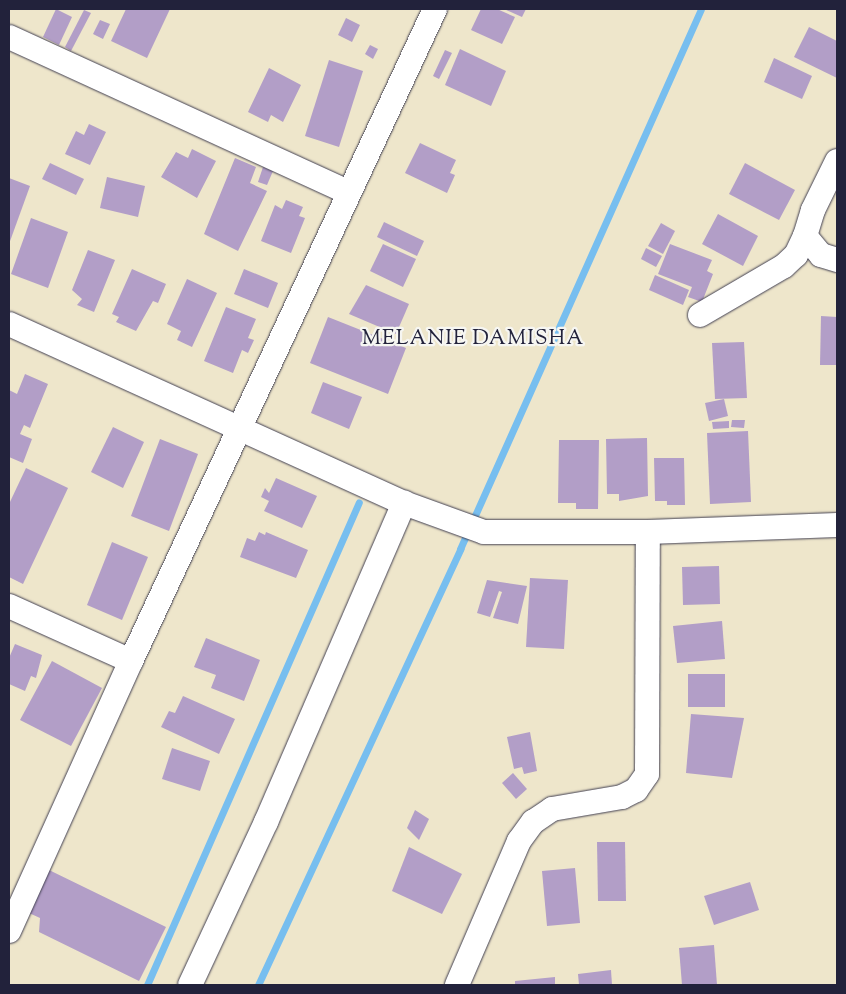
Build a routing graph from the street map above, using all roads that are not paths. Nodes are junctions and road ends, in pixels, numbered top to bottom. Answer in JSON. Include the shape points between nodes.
{"nodes":[{"id":1,"x":435,"y":9,"type":"edge"},
{"id":2,"x":9,"y":37,"type":"edge"},
{"id":3,"x":837,"y":161,"type":"edge"},
{"id":4,"x":348,"y":192,"type":"junction"},
{"id":5,"x":805,"y":236,"type":"junction"},
{"id":6,"x":837,"y":260,"type":"edge"},
{"id":7,"x":700,"y":315,"type":"dead end"},
{"id":8,"x":9,"y":324,"type":"edge"},
{"id":9,"x":240,"y":428,"type":"junction"},
{"id":10,"x":404,"y":503,"type":"junction"},
{"id":11,"x":837,"y":526,"type":"edge"},
{"id":12,"x":648,"y":532,"type":"junction"},
{"id":13,"x":9,"y":606,"type":"edge"},
{"id":14,"x":131,"y":661,"type":"junction"},
{"id":15,"x":17,"y":891,"type":"edge"},
{"id":16,"x":9,"y":932,"type":"edge"},
{"id":17,"x":190,"y":985,"type":"edge"},
{"id":18,"x":457,"y":985,"type":"edge"}],
"edges":[{"from":1,"to":4,"type":"street"},
{"from":2,"to":4,"type":"street"},
{"from":3,"to":5,"type":"street","via":[[813,210]]},
{"from":4,"to":9,"type":"street"},
{"from":5,"to":6,"type":"street","via":[[821,255]]},
{"from":5,"to":7,"type":"street","via":[[796,255],[784,266]]},
{"from":8,"to":9,"type":"street"},
{"from":9,"to":10,"type":"street"},
{"from":9,"to":14,"type":"street"},
{"from":10,"to":12,"type":"street","via":[[484,532]]},
{"from":10,"to":17,"type":"street","via":[[266,822]]},
{"from":11,"to":12,"type":"street"},
{"from":12,"to":18,"type":"street","via":[[647,774],[636,790],[622,797],[552,810],[533,822],[519,840]]},
{"from":13,"to":14,"type":"street"},
{"from":14,"to":15,"type":"street"},
{"from":15,"to":16,"type":"street"}]}
